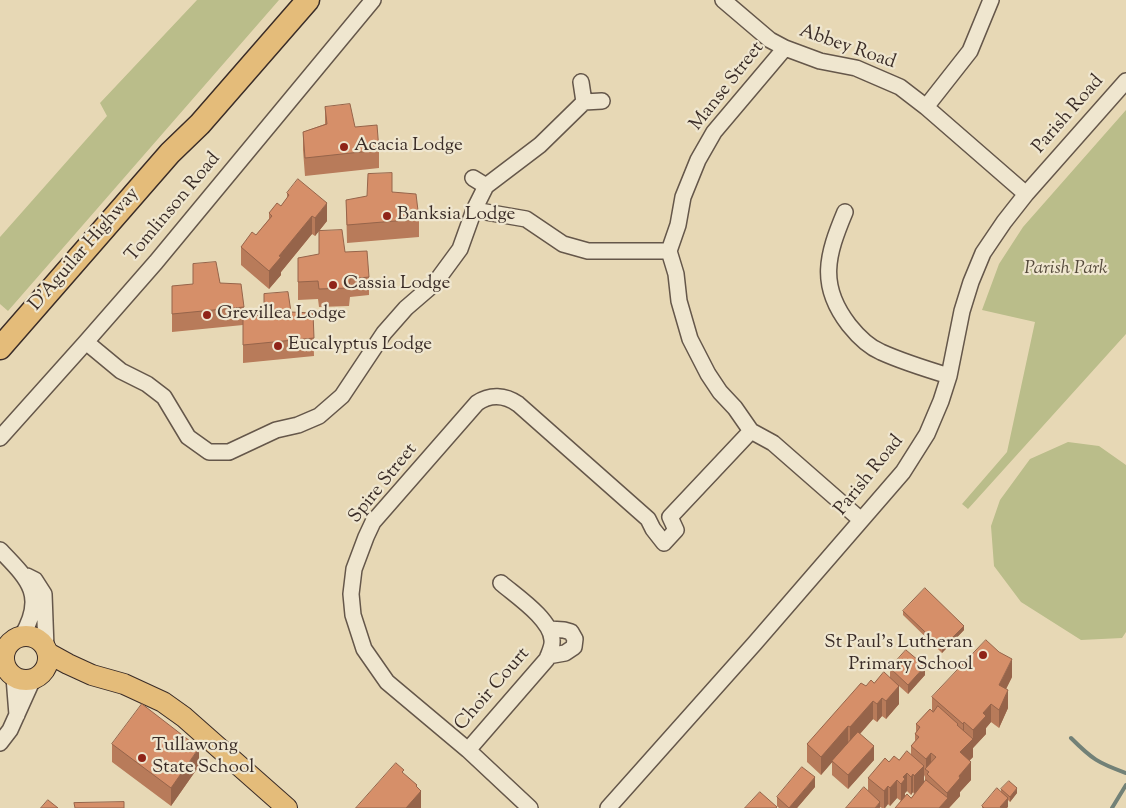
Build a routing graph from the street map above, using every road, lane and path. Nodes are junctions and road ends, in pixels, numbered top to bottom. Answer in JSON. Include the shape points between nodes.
{"nodes":[{"id":1,"x":295,"y":0,"type":"edge"},
{"id":2,"x":308,"y":0,"type":"edge"},
{"id":3,"x":374,"y":0,"type":"edge"},
{"id":4,"x":723,"y":0,"type":"edge"},
{"id":5,"x":991,"y":0,"type":"edge"},
{"id":6,"x":784,"y":48,"type":"junction"},
{"id":7,"x":1126,"y":81,"type":"edge"},
{"id":8,"x":581,"y":82,"type":"dead end"},
{"id":9,"x":602,"y":101,"type":"dead end"},
{"id":10,"x":584,"y":102,"type":"junction"},
{"id":11,"x":926,"y":107,"type":"junction"},
{"id":12,"x":170,"y":152,"type":"junction"},
{"id":13,"x":1026,"y":194,"type":"junction"},
{"id":14,"x":474,"y":210,"type":"junction"},
{"id":15,"x":846,"y":212,"type":"dead end"},
{"id":16,"x":669,"y":251,"type":"junction"},
{"id":17,"x":86,"y":342,"type":"junction"},
{"id":18,"x":0,"y":348,"type":"edge"},
{"id":19,"x":949,"y":376,"type":"junction"},
{"id":20,"x":751,"y":431,"type":"junction"},
{"id":21,"x":0,"y":438,"type":"edge"},
{"id":22,"x":670,"y":517,"type":"junction"},
{"id":23,"x":648,"y":519,"type":"junction"},
{"id":24,"x":861,"y":520,"type":"junction"},
{"id":25,"x":0,"y":550,"type":"edge"},
{"id":26,"x":23,"y":574,"type":"junction"},
{"id":27,"x":501,"y":583,"type":"dead end"},
{"id":28,"x":549,"y":629,"type":"junction"},
{"id":29,"x":12,"y":638,"type":"edge"},
{"id":30,"x":47,"y":650,"type":"junction"},
{"id":31,"x":548,"y":656,"type":"junction"},
{"id":32,"x":18,"y":672,"type":"edge"},
{"id":33,"x":92,"y":675,"type":"junction"},
{"id":34,"x":0,"y":743,"type":"edge"},
{"id":35,"x":468,"y":750,"type":"junction"},
{"id":36,"x":287,"y":808,"type":"edge"},
{"id":37,"x":530,"y":808,"type":"edge"},
{"id":38,"x":608,"y":808,"type":"edge"}],
"edges":[{"from":1,"to":12,"type":"highway","name":"D'Aguilar Highway","via":[[194,117]]},
{"from":2,"to":12,"type":"highway","name":"D'Aguilar Highway","via":[[200,124]]},
{"from":3,"to":17,"type":"street","name":"Tomlinson Road"},
{"from":4,"to":6,"type":"street","name":"Abbey Road"},
{"from":5,"to":11,"type":"street","via":[[970,51]]},
{"from":6,"to":11,"type":"street","name":"Abbey Road","via":[[878,77],[900,87]]},
{"from":6,"to":16,"type":"street","name":"Manse Street","via":[[714,132],[698,160],[683,197]]},
{"from":7,"to":13,"type":"street","name":"Parish Road"},
{"from":8,"to":10,"type":"street"},
{"from":9,"to":10,"type":"street"},
{"from":10,"to":14,"type":"street","via":[[540,145],[480,182]]},
{"from":11,"to":13,"type":"street","name":"Abbey Road"},
{"from":12,"to":18,"type":"highway","name":"D'Aguilar Highway"},
{"from":13,"to":19,"type":"street","name":"Parish Road","via":[[984,252],[971,282]]},
{"from":14,"to":16,"type":"street","via":[[526,219],[563,244],[588,251]]},
{"from":14,"to":17,"type":"street","via":[[460,249],[435,283],[384,333],[342,396],[319,416],[276,430],[229,452],[209,452],[188,437],[164,397],[121,371]]},
{"from":15,"to":19,"type":"street","via":[[829,258],[828,286],[839,313],[855,333],[879,352]]},
{"from":16,"to":20,"type":"street","via":[[690,339],[708,374]]},
{"from":17,"to":21,"type":"street","name":"Tomlinson Road"},
{"from":19,"to":24,"type":"street","name":"Parish Road","via":[[935,418],[919,450]]},
{"from":20,"to":22,"type":"street"},
{"from":20,"to":24,"type":"street","via":[[773,443]]},
{"from":22,"to":23,"type":"street"},
{"from":22,"to":23,"type":"street","name":"Spire Street","via":[[676,530],[664,543]]},
{"from":23,"to":35,"type":"street","name":"Spire Street","via":[[518,404],[511,399],[488,397],[477,404],[373,522],[359,553],[352,581],[353,615],[364,648],[387,682]]},
{"from":24,"to":38,"type":"street","name":"Parish Road"},
{"from":25,"to":26,"type":"street"},
{"from":26,"to":29,"type":"street","via":[[34,598],[33,610],[30,622]]},
{"from":26,"to":30,"type":"street","via":[[35,580],[44,594]]},
{"from":27,"to":28,"type":"street"},
{"from":28,"to":31,"type":"street","name":"Choir Court","via":[[553,641]]},
{"from":28,"to":31,"type":"street","name":"Choir Court","via":[[571,632],[575,639],[574,647]]},
{"from":29,"to":30,"type":"main road","via":[[29,635]]},
{"from":29,"to":32,"type":"main road","via":[[4,658]]},
{"from":30,"to":32,"type":"main road","via":[[47,666]]},
{"from":30,"to":33,"type":"main road"},
{"from":31,"to":35,"type":"street","name":"Choir Court"},
{"from":32,"to":33,"type":"main road"},
{"from":32,"to":34,"type":"street","via":[[17,716]]},
{"from":33,"to":36,"type":"main road","via":[[124,684],[163,702]]},
{"from":35,"to":37,"type":"street","name":"Spire Street"}]}
